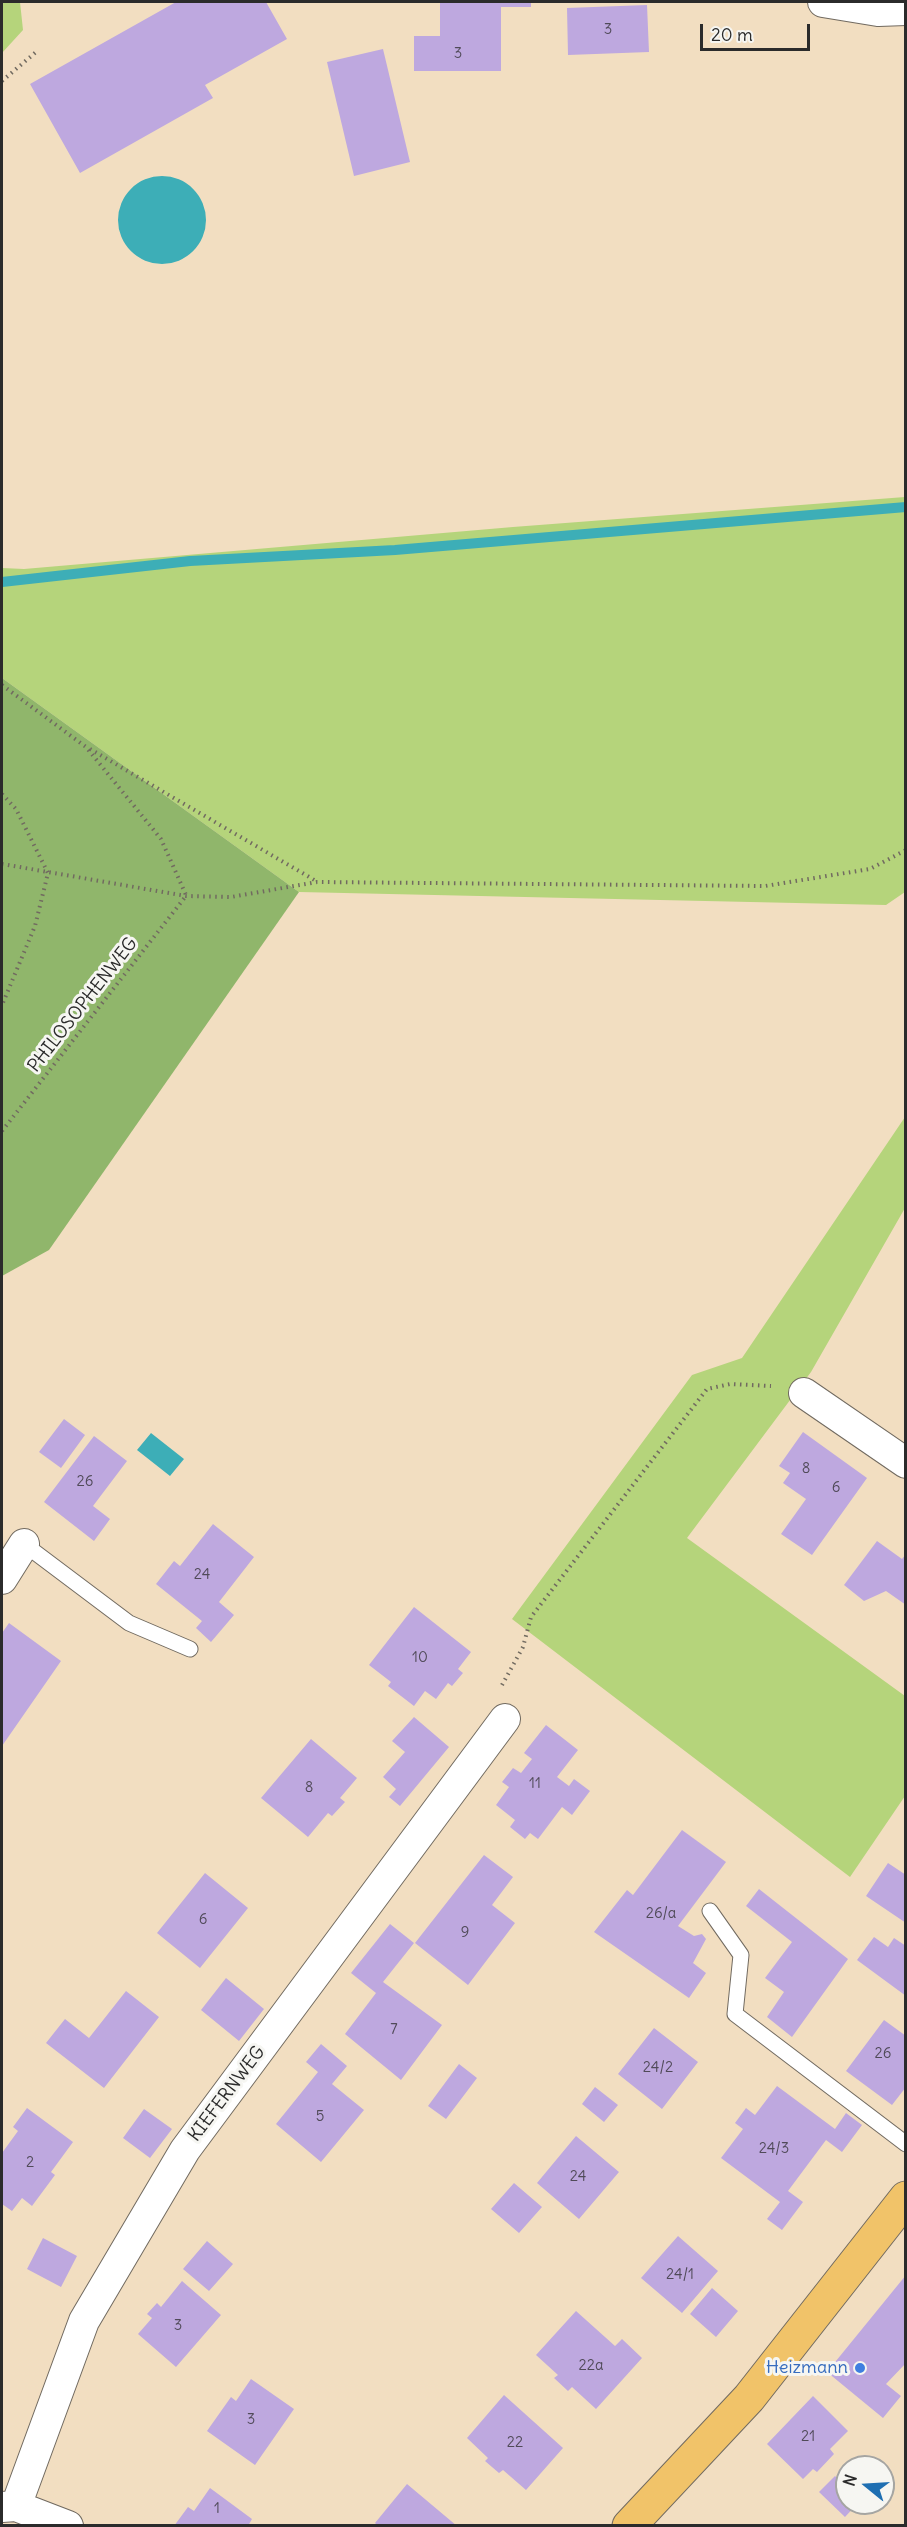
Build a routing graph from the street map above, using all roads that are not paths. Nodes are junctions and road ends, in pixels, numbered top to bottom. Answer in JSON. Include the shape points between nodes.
{"nodes":[{"id":1,"x":823,"y":2,"type":"edge"},
{"id":2,"x":906,"y":10,"type":"edge"},
{"id":3,"x":804,"y":1393,"type":"road end"},
{"id":4,"x":906,"y":1463,"type":"edge"},
{"id":5,"x":24,"y":1544,"type":"joint"},
{"id":6,"x":2,"y":1579,"type":"edge"},
{"id":7,"x":190,"y":1649,"type":"dead end"},
{"id":8,"x":505,"y":1719,"type":"road end"},
{"id":9,"x":710,"y":1911,"type":"dead end"},
{"id":10,"x":906,"y":2144,"type":"edge"},
{"id":11,"x":906,"y":2198,"type":"edge"},
{"id":12,"x":9,"y":2507,"type":"edge"},
{"id":13,"x":68,"y":2526,"type":"edge"},
{"id":14,"x":629,"y":2526,"type":"edge"}],
"edges":[{"from":1,"to":2,"type":"street","via":[[878,11]]},
{"from":3,"to":4,"type":"street"},
{"from":5,"to":6,"type":"street"},
{"from":5,"to":7,"type":"lane","via":[[129,1623]]},
{"from":8,"to":12,"type":"street","name":"KIEFERNWEG","via":[[185,2150],[84,2321]]},
{"from":9,"to":10,"type":"lane","via":[[741,1955],[735,2014]]},
{"from":11,"to":14,"type":"main road","via":[[749,2398]]},
{"from":12,"to":13,"type":"street","via":[[54,2518]]}]}
